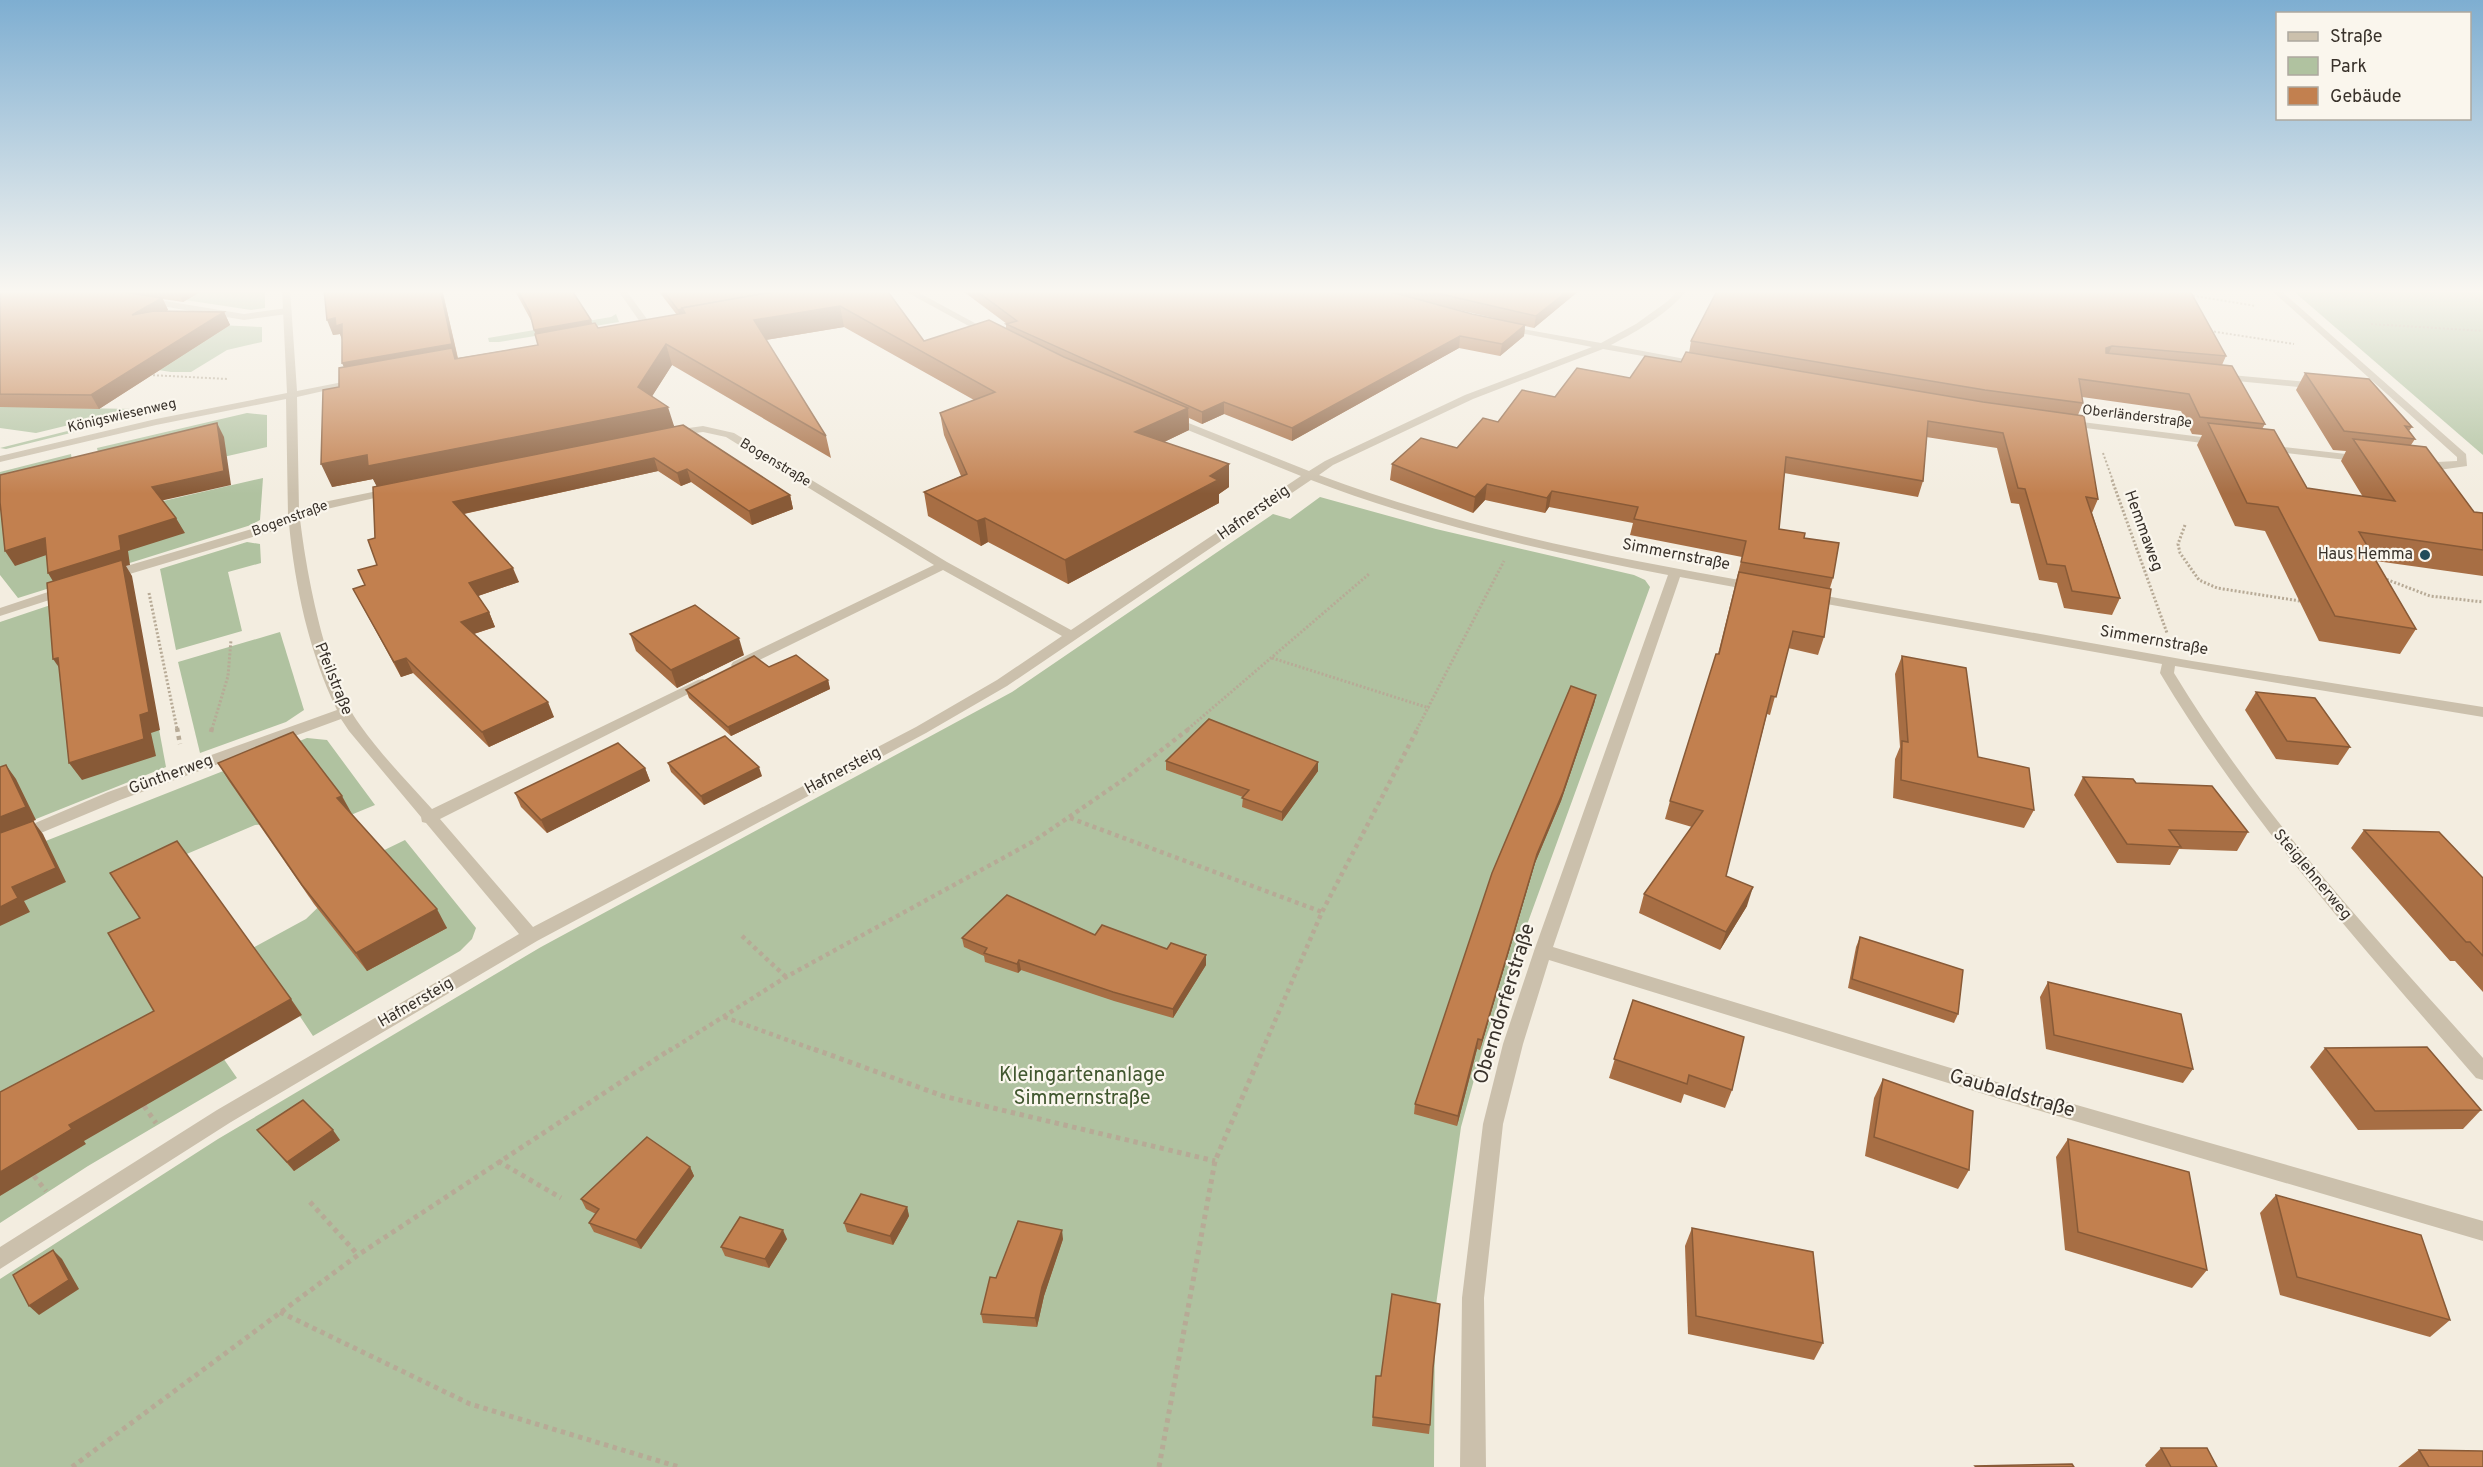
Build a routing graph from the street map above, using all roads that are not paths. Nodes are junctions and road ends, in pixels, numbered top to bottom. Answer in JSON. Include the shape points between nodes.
{"nodes":[{"id":1,"x":289,"y":357,"type":"edge"},
{"id":2,"x":1573,"y":357,"type":"edge"},
{"id":3,"x":1659,"y":357,"type":"edge"},
{"id":4,"x":2350,"y":357,"type":"edge"},
{"id":5,"x":1718,"y":368,"type":"edge"},
{"id":6,"x":2209,"y":376,"type":"edge"},
{"id":7,"x":372,"y":380,"type":"edge"},
{"id":8,"x":2332,"y":387,"type":"edge"},
{"id":9,"x":2367,"y":390,"type":"edge"},
{"id":10,"x":2390,"y":393,"type":"junction"},
{"id":11,"x":290,"y":394,"type":"junction"},
{"id":12,"x":1159,"y":414,"type":"edge"},
{"id":13,"x":2059,"y":423,"type":"edge"},
{"id":14,"x":663,"y":435,"type":"edge"},
{"id":15,"x":2234,"y":444,"type":"edge"},
{"id":16,"x":2257,"y":447,"type":"edge"},
{"id":17,"x":0,"y":459,"type":"edge"},
{"id":18,"x":2371,"y":459,"type":"edge"},
{"id":19,"x":2405,"y":463,"type":"edge"},
{"id":20,"x":1309,"y":475,"type":"junction"},
{"id":21,"x":407,"y":488,"type":"edge"},
{"id":22,"x":292,"y":518,"type":"junction"},
{"id":23,"x":943,"y":565,"type":"junction"},
{"id":24,"x":1675,"y":573,"type":"junction"},
{"id":25,"x":1764,"y":589,"type":"edge"},
{"id":26,"x":1799,"y":595,"type":"edge"},
{"id":27,"x":0,"y":612,"type":"edge"},
{"id":28,"x":1073,"y":637,"type":"junction"},
{"id":29,"x":2169,"y":661,"type":"junction"},
{"id":30,"x":345,"y":712,"type":"junction"},
{"id":31,"x":2483,"y":712,"type":"edge"},
{"id":32,"x":428,"y":818,"type":"junction"},
{"id":33,"x":0,"y":844,"type":"edge"},
{"id":34,"x":531,"y":936,"type":"junction"},
{"id":35,"x":1543,"y":951,"type":"junction"},
{"id":36,"x":2483,"y":1072,"type":"edge"},
{"id":37,"x":2483,"y":1231,"type":"edge"},
{"id":38,"x":0,"y":1259,"type":"edge"},
{"id":39,"x":1473,"y":1467,"type":"edge"}],
"edges":[{"from":1,"to":11,"type":"street","name":"Pfeilstraße"},
{"from":2,"to":20,"type":"street","name":"Hafnersteig","via":[[1383,435]]},
{"from":3,"to":5,"type":"street"},
{"from":4,"to":10,"type":"street"},
{"from":6,"to":8,"type":"street"},
{"from":7,"to":11,"type":"street","name":"Königswiesenweg"},
{"from":9,"to":10,"type":"street"},
{"from":10,"to":19,"type":"street","via":[[2462,456],[2463,464],[2439,467]]},
{"from":11,"to":17,"type":"street","name":"Königswiesenweg"},
{"from":11,"to":22,"type":"street","name":"Pfeilstraße"},
{"from":12,"to":20,"type":"street","name":"Simmernstraße"},
{"from":13,"to":15,"type":"street","name":"Oberländerstraße"},
{"from":14,"to":23,"type":"street","name":"Bogenstraße","via":[[703,429],[730,435]]},
{"from":16,"to":18,"type":"street"},
{"from":20,"to":24,"type":"street","name":"Simmernstraße","via":[[1385,502]]},
{"from":20,"to":28,"type":"street","name":"Hafnersteig"},
{"from":21,"to":22,"type":"street","name":"Bogenstraße","via":[[314,508]]},
{"from":22,"to":27,"type":"street","name":"Bogenstraße"},
{"from":22,"to":30,"type":"street","name":"Pfeilstraße","via":[[302,585],[323,657]]},
{"from":23,"to":28,"type":"street","name":"Bogenstraße"},
{"from":23,"to":32,"type":"street"},
{"from":24,"to":25,"type":"street","name":"Simmernstraße"},
{"from":24,"to":35,"type":"street","name":"Oberndorferstraße"},
{"from":26,"to":29,"type":"street","name":"Simmernstraße"},
{"from":28,"to":34,"type":"street","name":"Hafnersteig","via":[[921,730]]},
{"from":29,"to":31,"type":"street","name":"Simmernstraße"},
{"from":29,"to":36,"type":"street","name":"Steiglehnerweg","via":[[2168,673],[2194,718],[2273,828]]},
{"from":30,"to":32,"type":"street","name":"Pfeilstraße"},
{"from":30,"to":33,"type":"street","name":"Güntherweg","via":[[185,770]]},
{"from":32,"to":34,"type":"street","name":"Pfeilstraße"},
{"from":34,"to":38,"type":"street","name":"Hafnersteig","via":[[224,1116]]},
{"from":35,"to":37,"type":"street","name":"Gaubaldstraße","via":[[2000,1091]]},
{"from":35,"to":39,"type":"street","name":"Oberndorferstraße","via":[[1513,1044],[1492,1135],[1473,1298]]}]}
